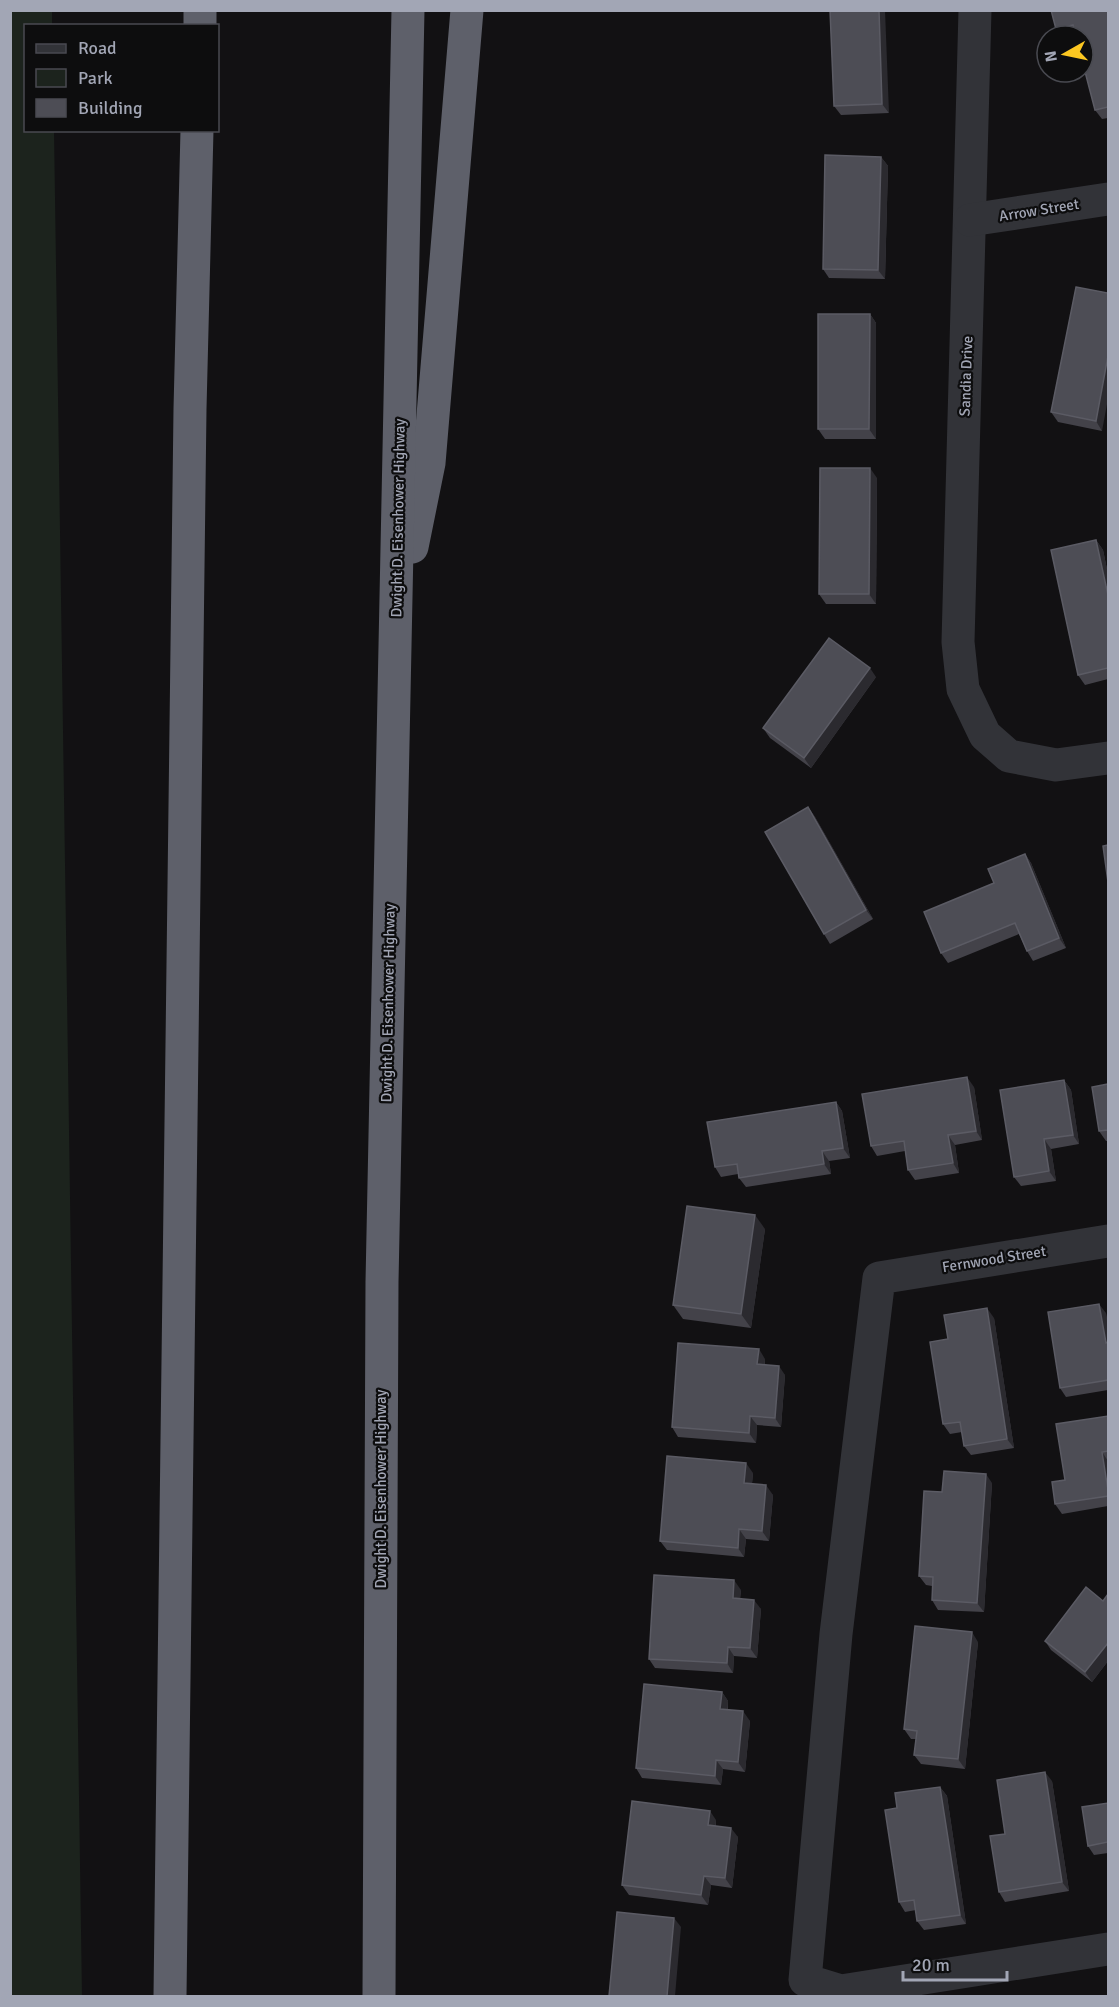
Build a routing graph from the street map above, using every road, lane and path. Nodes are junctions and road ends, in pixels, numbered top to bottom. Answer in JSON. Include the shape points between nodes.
{"nodes":[{"id":1,"x":408,"y":10,"type":"edge"},
{"id":2,"x":467,"y":10,"type":"edge"},
{"id":3,"x":975,"y":10,"type":"edge"},
{"id":4,"x":197,"y":132,"type":"edge"},
{"id":5,"x":1108,"y":199,"type":"edge"},
{"id":6,"x":970,"y":220,"type":"junction"},
{"id":7,"x":397,"y":623,"type":"junction"},
{"id":8,"x":1108,"y":758,"type":"edge"},
{"id":9,"x":1108,"y":1241,"type":"edge"},
{"id":10,"x":1108,"y":1950,"type":"edge"},
{"id":11,"x":170,"y":1996,"type":"edge"},
{"id":12,"x":380,"y":1996,"type":"edge"}],
"edges":[{"from":1,"to":7,"type":"highway","name":"Dwight D. Eisenhower Highway"},
{"from":2,"to":7,"type":"highway","via":[[429,463]]},
{"from":3,"to":6,"type":"street","name":"Sandia Drive"},
{"from":4,"to":11,"type":"highway"},
{"from":5,"to":6,"type":"street","name":"Arrow Street"},
{"from":6,"to":8,"type":"street","name":"Sandia Drive","via":[[958,642],[963,689],[985,735],[1009,756],[1056,765]]},
{"from":7,"to":12,"type":"highway","name":"Dwight D. Eisenhower Highway","via":[[382,1282]]},
{"from":9,"to":10,"type":"street","name":"Fernwood Street","via":[[879,1278],[836,1634],[805,1980],[841,1991]]}]}
